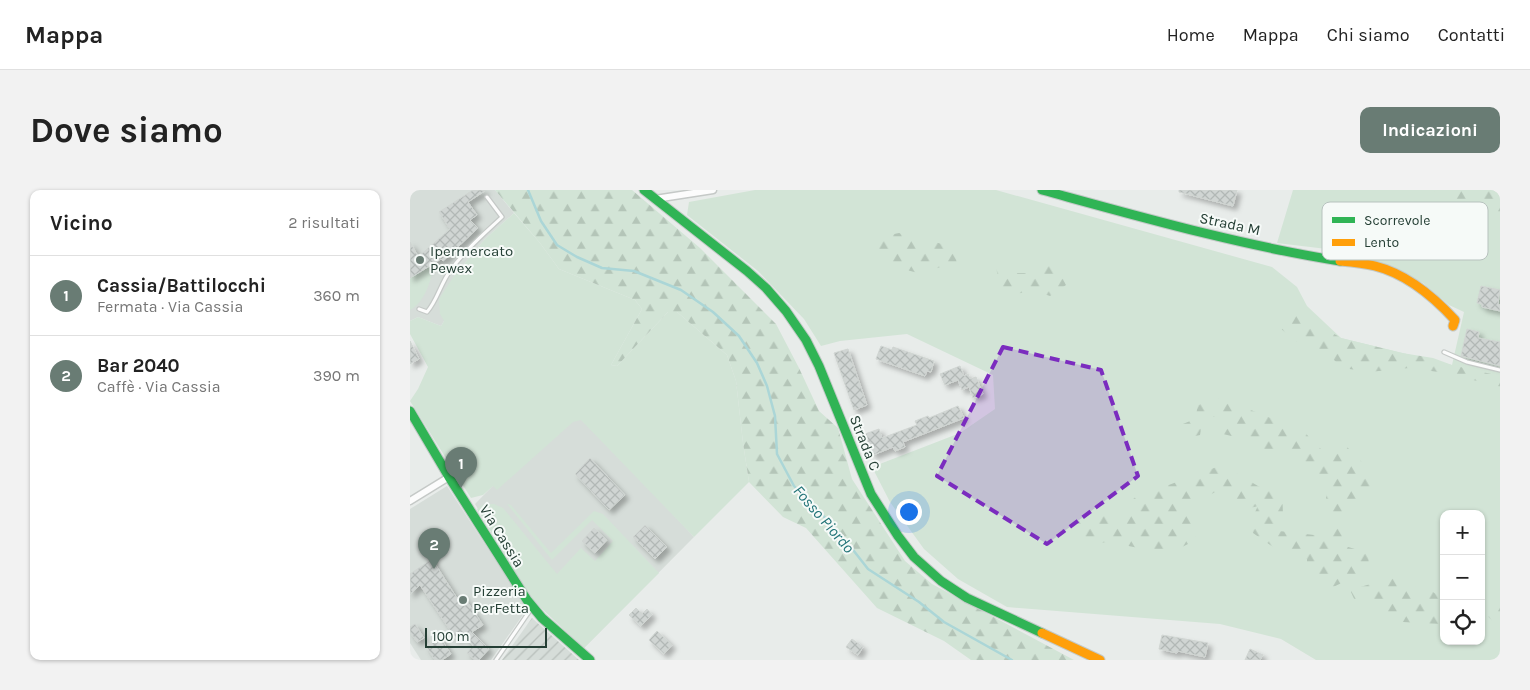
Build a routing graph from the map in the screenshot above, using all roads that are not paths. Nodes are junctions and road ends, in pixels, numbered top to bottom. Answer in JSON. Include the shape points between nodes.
{"nodes":[{"id":1,"x":644,"y":190,"type":"edge"},
{"id":2,"x":713,"y":190,"type":"edge"},
{"id":3,"x":1042,"y":190,"type":"edge"},
{"id":4,"x":487,"y":197,"type":"dead end"},
{"id":5,"x":656,"y":199,"type":"junction"},
{"id":6,"x":1322,"y":258,"type":"edge"},
{"id":7,"x":1338,"y":260,"type":"edge"},
{"id":8,"x":419,"y":310,"type":"dead end"},
{"id":9,"x":1453,"y":326,"type":"dead end"},
{"id":10,"x":1444,"y":352,"type":"dead end"},
{"id":11,"x":1500,"y":370,"type":"edge"},
{"id":12,"x":410,"y":411,"type":"edge"},
{"id":13,"x":449,"y":477,"type":"junction"},
{"id":14,"x":410,"y":501,"type":"edge"},
{"id":15,"x":532,"y":607,"type":"junction"},
{"id":16,"x":496,"y":660,"type":"edge"},
{"id":17,"x":590,"y":660,"type":"edge"},
{"id":18,"x":1100,"y":660,"type":"edge"}],
"edges":[{"from":1,"to":5,"type":"street","name":"Strada C"},
{"from":2,"to":5,"type":"street"},
{"from":3,"to":6,"type":"street","name":"Strada M","via":[[1187,229]]},
{"from":4,"to":8,"type":"lane","via":[[502,217],[465,252],[441,285],[431,308],[427,312]]},
{"from":5,"to":18,"type":"street","name":"Strada C","via":[[756,280],[792,318],[819,366],[871,494],[920,563],[967,598]]},
{"from":7,"to":9,"type":"street","name":"Strada M","via":[[1376,266],[1413,283],[1437,300],[1455,320]]},
{"from":10,"to":11,"type":"lane"},
{"from":12,"to":13,"type":"street","name":"Via Cassia"},
{"from":13,"to":14,"type":"street"},
{"from":13,"to":15,"type":"street","name":"Via Cassia"},
{"from":15,"to":16,"type":"lane"},
{"from":15,"to":17,"type":"street","name":"Via Cassia"}]}
